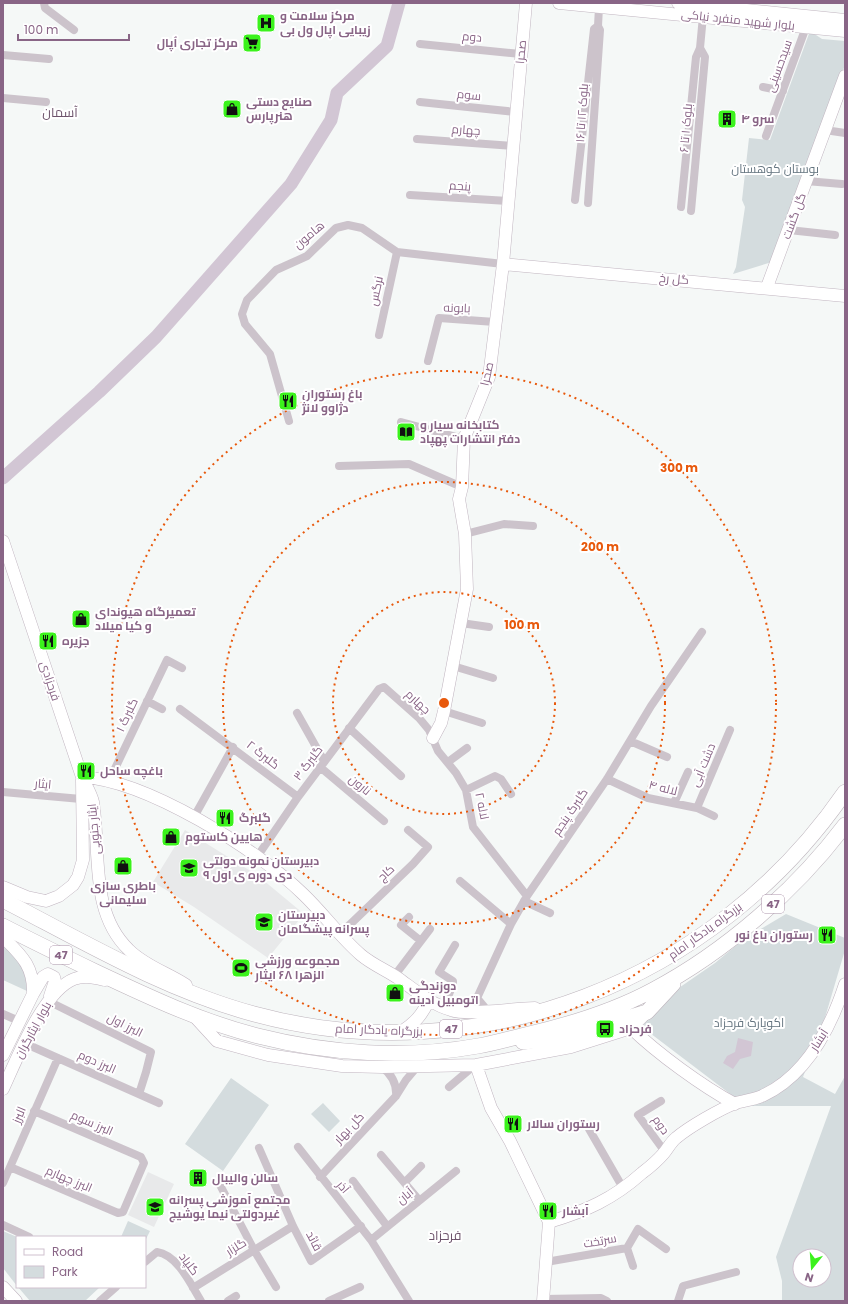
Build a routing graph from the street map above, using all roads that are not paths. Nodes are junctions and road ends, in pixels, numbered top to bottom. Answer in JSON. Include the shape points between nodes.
{"nodes":[{"id":1,"x":44,"y":3,"type":"edge"},
{"id":2,"x":526,"y":3,"type":"edge"},
{"id":3,"x":559,"y":3,"type":"edge"},
{"id":4,"x":678,"y":3,"type":"edge"},
{"id":5,"x":744,"y":3,"type":"edge"},
{"id":6,"x":599,"y":7,"type":"junction"},
{"id":7,"x":783,"y":14,"type":"junction"},
{"id":8,"x":703,"y":16,"type":"junction"},
{"id":9,"x":845,"y":20,"type":"edge"},
{"id":10,"x":598,"y":26,"type":"junction"},
{"id":11,"x":806,"y":28,"type":"junction"},
{"id":12,"x":74,"y":30,"type":"dead end"},
{"id":13,"x":845,"y":31,"type":"edge"},
{"id":14,"x":420,"y":44,"type":"dead end"},
{"id":15,"x":700,"y":48,"type":"junction"},
{"id":16,"x":521,"y":54,"type":"junction"},
{"id":17,"x":3,"y":55,"type":"edge"},
{"id":18,"x":49,"y":60,"type":"dead end"},
{"id":19,"x":845,"y":76,"type":"edge"},
{"id":20,"x":763,"y":87,"type":"dead end"},
{"id":21,"x":782,"y":91,"type":"junction"},
{"id":22,"x":3,"y":98,"type":"edge"},
{"id":23,"x":46,"y":102,"type":"dead end"},
{"id":24,"x":420,"y":102,"type":"dead end"},
{"id":25,"x":516,"y":112,"type":"junction"},
{"id":26,"x":824,"y":130,"type":"junction"},
{"id":27,"x":845,"y":133,"type":"edge"},
{"id":28,"x":766,"y":136,"type":"dead end"},
{"id":29,"x":416,"y":139,"type":"dead end"},
{"id":30,"x":513,"y":146,"type":"junction"},
{"id":31,"x":806,"y":181,"type":"junction"},
{"id":32,"x":842,"y":184,"type":"dead end"},
{"id":33,"x":410,"y":195,"type":"dead end"},
{"id":34,"x":575,"y":200,"type":"dead end"},
{"id":35,"x":508,"y":201,"type":"junction"},
{"id":36,"x":588,"y":203,"type":"dead end"},
{"id":37,"x":681,"y":207,"type":"dead end"},
{"id":38,"x":691,"y":211,"type":"dead end"},
{"id":39,"x":789,"y":230,"type":"junction"},
{"id":40,"x":835,"y":235,"type":"dead end"},
{"id":41,"x":397,"y":252,"type":"junction"},
{"id":42,"x":503,"y":264,"type":"junction"},
{"id":43,"x":766,"y":287,"type":"junction"},
{"id":44,"x":845,"y":296,"type":"edge"},
{"id":45,"x":495,"y":322,"type":"junction"},
{"id":46,"x":379,"y":335,"type":"dead end"},
{"id":47,"x":428,"y":361,"type":"dead end"},
{"id":48,"x":289,"y":421,"type":"dead end"},
{"id":49,"x":402,"y":422,"type":"dead end"},
{"id":50,"x":464,"y":439,"type":"junction"},
{"id":51,"x":339,"y":466,"type":"dead end"},
{"id":52,"x":462,"y":487,"type":"junction"},
{"id":53,"x":533,"y":526,"type":"dead end"},
{"id":54,"x":465,"y":534,"type":"junction"},
{"id":55,"x":3,"y":541,"type":"edge"},
{"id":56,"x":7,"y":561,"type":"edge"},
{"id":57,"x":461,"y":623,"type":"junction"},
{"id":58,"x":489,"y":627,"type":"dead end"},
{"id":59,"x":702,"y":632,"type":"dead end"},
{"id":60,"x":453,"y":666,"type":"junction"},
{"id":61,"x":182,"y":668,"type":"dead end"},
{"id":62,"x":493,"y":678,"type":"dead end"},
{"id":63,"x":383,"y":687,"type":"joint"},
{"id":64,"x":147,"y":701,"type":"junction"},
{"id":65,"x":162,"y":709,"type":"dead end"},
{"id":66,"x":180,"y":709,"type":"dead end"},
{"id":67,"x":444,"y":712,"type":"junction"},
{"id":68,"x":297,"y":713,"type":"dead end"},
{"id":69,"x":482,"y":723,"type":"dead end"},
{"id":70,"x":349,"y":728,"type":"junction"},
{"id":71,"x":730,"y":730,"type":"dead end"},
{"id":72,"x":433,"y":738,"type":"junction"},
{"id":73,"x":630,"y":741,"type":"junction"},
{"id":74,"x":233,"y":747,"type":"junction"},
{"id":75,"x":467,"y":748,"type":"dead end"},
{"id":76,"x":667,"y":757,"type":"dead end"},
{"id":77,"x":448,"y":762,"type":"junction"},
{"id":78,"x":322,"y":764,"type":"junction"},
{"id":79,"x":688,"y":772,"type":"dead end"},
{"id":80,"x":82,"y":776,"type":"junction"},
{"id":81,"x":401,"y":776,"type":"dead end"},
{"id":82,"x":607,"y":779,"type":"junction"},
{"id":83,"x":110,"y":781,"type":"junction"},
{"id":84,"x":466,"y":790,"type":"junction"},
{"id":85,"x":3,"y":792,"type":"edge"},
{"id":86,"x":845,"y":792,"type":"edge"},
{"id":87,"x":511,"y":794,"type":"dead end"},
{"id":88,"x":298,"y":797,"type":"junction"},
{"id":89,"x":81,"y":799,"type":"junction"},
{"id":90,"x":674,"y":803,"type":"junction"},
{"id":91,"x":697,"y":808,"type":"junction"},
{"id":92,"x":714,"y":816,"type":"dead end"},
{"id":93,"x":194,"y":817,"type":"junction"},
{"id":94,"x":384,"y":821,"type":"dead end"},
{"id":95,"x":845,"y":825,"type":"edge"},
{"id":96,"x":408,"y":830,"type":"dead end"},
{"id":97,"x":257,"y":857,"type":"junction"},
{"id":98,"x":460,"y":881,"type":"dead end"},
{"id":99,"x":3,"y":887,"type":"edge"},
{"id":100,"x":526,"y":899,"type":"junction"},
{"id":101,"x":3,"y":900,"type":"edge"},
{"id":102,"x":550,"y":913,"type":"dead end"},
{"id":103,"x":409,"y":917,"type":"dead end"},
{"id":104,"x":511,"y":924,"type":"junction"},
{"id":105,"x":3,"y":926,"type":"edge"},
{"id":106,"x":430,"y":929,"type":"dead end"},
{"id":107,"x":340,"y":934,"type":"junction"},
{"id":108,"x":3,"y":937,"type":"edge"},
{"id":109,"x":421,"y":941,"type":"junction"},
{"id":110,"x":455,"y":945,"type":"dead end"},
{"id":111,"x":689,"y":968,"type":"junction"},
{"id":112,"x":395,"y":975,"type":"junction"},
{"id":113,"x":120,"y":983,"type":"junction"},
{"id":114,"x":845,"y":984,"type":"edge"},
{"id":115,"x":33,"y":994,"type":"junction"},
{"id":116,"x":205,"y":998,"type":"junction"},
{"id":117,"x":429,"y":1000,"type":"junction"},
{"id":118,"x":48,"y":1001,"type":"junction"},
{"id":119,"x":444,"y":1007,"type":"junction"},
{"id":120,"x":549,"y":1008,"type":"junction"},
{"id":121,"x":487,"y":1010,"type":"junction"},
{"id":122,"x":647,"y":1012,"type":"junction"},
{"id":123,"x":3,"y":1014,"type":"edge"},
{"id":124,"x":195,"y":1017,"type":"junction"},
{"id":125,"x":19,"y":1022,"type":"junction"},
{"id":126,"x":631,"y":1028,"type":"junction"},
{"id":127,"x":401,"y":1032,"type":"junction"},
{"id":128,"x":491,"y":1043,"type":"junction"},
{"id":129,"x":24,"y":1044,"type":"junction"},
{"id":130,"x":3,"y":1055,"type":"edge"},
{"id":131,"x":58,"y":1058,"type":"junction"},
{"id":132,"x":476,"y":1065,"type":"junction"},
{"id":133,"x":382,"y":1067,"type":"junction"},
{"id":134,"x":417,"y":1067,"type":"junction"},
{"id":135,"x":450,"y":1086,"type":"dead end"},
{"id":136,"x":3,"y":1089,"type":"edge"},
{"id":137,"x":139,"y":1094,"type":"junction"},
{"id":138,"x":396,"y":1096,"type":"junction"},
{"id":139,"x":662,"y":1101,"type":"dead end"},
{"id":140,"x":159,"y":1103,"type":"dead end"},
{"id":141,"x":735,"y":1104,"type":"junction"},
{"id":142,"x":34,"y":1111,"type":"junction"},
{"id":143,"x":589,"y":1129,"type":"dead end"},
{"id":144,"x":298,"y":1147,"type":"dead end"},
{"id":145,"x":259,"y":1148,"type":"dead end"},
{"id":146,"x":665,"y":1152,"type":"junction"},
{"id":147,"x":381,"y":1156,"type":"dead end"},
{"id":148,"x":421,"y":1166,"type":"dead end"},
{"id":149,"x":10,"y":1167,"type":"junction"},
{"id":150,"x":456,"y":1171,"type":"dead end"},
{"id":151,"x":320,"y":1177,"type":"junction"},
{"id":152,"x":353,"y":1180,"type":"dead end"},
{"id":153,"x":405,"y":1182,"type":"junction"},
{"id":154,"x":3,"y":1183,"type":"edge"},
{"id":155,"x":220,"y":1185,"type":"dead end"},
{"id":156,"x":622,"y":1188,"type":"junction"},
{"id":157,"x":419,"y":1200,"type":"junction"},
{"id":158,"x":118,"y":1213,"type":"joint"},
{"id":159,"x":549,"y":1222,"type":"junction"},
{"id":160,"x":3,"y":1225,"type":"edge"},
{"id":161,"x":293,"y":1226,"type":"junction"},
{"id":162,"x":361,"y":1226,"type":"junction"},
{"id":163,"x":387,"y":1226,"type":"junction"},
{"id":164,"x":27,"y":1236,"type":"edge"},
{"id":165,"x":371,"y":1240,"type":"junction"},
{"id":166,"x":627,"y":1248,"type":"junction"},
{"id":167,"x":666,"y":1249,"type":"dead end"},
{"id":168,"x":254,"y":1250,"type":"junction"},
{"id":169,"x":146,"y":1261,"type":"edge"},
{"id":170,"x":546,"y":1262,"type":"junction"},
{"id":171,"x":633,"y":1266,"type":"dead end"},
{"id":172,"x":736,"y":1272,"type":"dead end"},
{"id":173,"x":276,"y":1286,"type":"dead end"},
{"id":174,"x":3,"y":1287,"type":"edge"},
{"id":175,"x":360,"y":1287,"type":"dead end"},
{"id":176,"x":115,"y":1288,"type":"edge"},
{"id":177,"x":193,"y":1288,"type":"junction"},
{"id":178,"x":236,"y":1296,"type":"dead end"},
{"id":179,"x":543,"y":1300,"type":"edge"},
{"id":180,"x":16,"y":1301,"type":"edge"},
{"id":181,"x":100,"y":1301,"type":"edge"},
{"id":182,"x":201,"y":1301,"type":"edge"},
{"id":183,"x":228,"y":1301,"type":"edge"},
{"id":184,"x":329,"y":1301,"type":"edge"},
{"id":185,"x":409,"y":1301,"type":"edge"},
{"id":186,"x":607,"y":1301,"type":"edge"},
{"id":187,"x":678,"y":1301,"type":"edge"}],
"edges":[{"from":1,"to":12,"type":"street","via":[[45,8]]},
{"from":2,"to":16,"type":"street","name":"صحرا"},
{"from":3,"to":6,"type":"street","name":"بلوار شهید منفرد نیاکی"},
{"from":4,"to":7,"type":"street","name":"بلوار شهید منفرد نیاکی"},
{"from":5,"to":7,"type":"street"},
{"from":6,"to":8,"type":"street","name":"بلوار شهید منفرد نیاکی"},
{"from":6,"to":10,"type":"street"},
{"from":7,"to":9,"type":"street","name":"بلوار شهید منفرد نیاکی"},
{"from":8,"to":11,"type":"street","name":"بلوار شهید منفرد نیاکی"},
{"from":8,"to":15,"type":"street"},
{"from":10,"to":34,"type":"street","via":[[594,29]]},
{"from":10,"to":36,"type":"street","name":"بلوک ۱۲ تا ۱۶","via":[[600,30]]},
{"from":11,"to":13,"type":"street","name":"بلوار شهید منفرد نیاکی"},
{"from":11,"to":21,"type":"street","name":"سیدحسینی"},
{"from":14,"to":16,"type":"street","name":"دوم"},
{"from":15,"to":37,"type":"street","via":[[696,57]]},
{"from":15,"to":38,"type":"street","name":"بلوک ۱ تا ۶","via":[[704,57]]},
{"from":16,"to":25,"type":"street","name":"صحرا"},
{"from":17,"to":18,"type":"street"},
{"from":19,"to":26,"type":"street","name":"گل گشت"},
{"from":20,"to":21,"type":"street"},
{"from":21,"to":28,"type":"street","name":"سیدحسینی"},
{"from":22,"to":23,"type":"street"},
{"from":24,"to":25,"type":"street","name":"سوم"},
{"from":25,"to":30,"type":"street","name":"صحرا"},
{"from":26,"to":27,"type":"street"},
{"from":26,"to":31,"type":"street","name":"گل گشت"},
{"from":29,"to":30,"type":"street","name":"چهارم"},
{"from":30,"to":35,"type":"street","name":"صحرا"},
{"from":31,"to":32,"type":"street"},
{"from":31,"to":39,"type":"street","name":"گل گشت"},
{"from":33,"to":35,"type":"street","name":"پنجم"},
{"from":35,"to":42,"type":"street","name":"صحرا"},
{"from":39,"to":40,"type":"street"},
{"from":39,"to":43,"type":"street","name":"گل گشت"},
{"from":41,"to":42,"type":"street","name":"هامون"},
{"from":41,"to":46,"type":"street","name":"نرگس"},
{"from":41,"to":48,"type":"street","name":"هامون","via":[[362,228],[348,225],[336,228],[307,256],[276,270],[247,300],[242,314],[245,324],[270,354]]},
{"from":42,"to":43,"type":"street","name":"گل رخ"},
{"from":42,"to":45,"type":"street","name":"صحرا"},
{"from":43,"to":44,"type":"street","name":"گل رخ"},
{"from":45,"to":47,"type":"street","name":"بابونه","via":[[439,318]]},
{"from":45,"to":50,"type":"street","name":"صحرا","via":[[489,377]]},
{"from":49,"to":50,"type":"street"},
{"from":50,"to":52,"type":"street","name":"صحرا"},
{"from":51,"to":52,"type":"street","via":[[409,464]]},
{"from":52,"to":54,"type":"street","name":"صحرا","via":[[459,499]]},
{"from":53,"to":54,"type":"street","via":[[504,524]]},
{"from":54,"to":57,"type":"street","name":"صحرا","via":[[467,589]]},
{"from":55,"to":56,"type":"street","name":"فرحزادی"},
{"from":56,"to":80,"type":"street","name":"فرحزادی"},
{"from":57,"to":58,"type":"street"},
{"from":57,"to":60,"type":"street","name":"صحرا"},
{"from":59,"to":73,"type":"street","name":"گلبرگ پنجم"},
{"from":60,"to":62,"type":"street"},
{"from":60,"to":67,"type":"street","name":"صحرا"},
{"from":61,"to":64,"type":"street","name":"گلبرگ ۱","via":[[167,660]]},
{"from":63,"to":70,"type":"street","name":"گلبرگ ۳"},
{"from":63,"to":72,"type":"street","name":"چهارم","via":[[419,718]]},
{"from":64,"to":65,"type":"street"},
{"from":64,"to":83,"type":"street","name":"گلبرگ ۱"},
{"from":66,"to":74,"type":"street","name":"گلبرگ ۲"},
{"from":67,"to":69,"type":"street"},
{"from":67,"to":72,"type":"street","name":"صحرا"},
{"from":68,"to":78,"type":"street"},
{"from":70,"to":78,"type":"street","name":"گلبرگ ۳"},
{"from":70,"to":81,"type":"street"},
{"from":71,"to":91,"type":"street","name":"دشت آبی"},
{"from":72,"to":77,"type":"street","name":"لاله ۲","via":[[438,751]]},
{"from":73,"to":76,"type":"street"},
{"from":73,"to":82,"type":"street","name":"گلبرگ پنجم"},
{"from":74,"to":88,"type":"street","name":"گلبرگ ۲"},
{"from":74,"to":93,"type":"street","name":"گلبرگ ۲"},
{"from":75,"to":77,"type":"street"},
{"from":77,"to":84,"type":"street","name":"لاله ۲"},
{"from":78,"to":88,"type":"street","name":"گلبرگ ۳"},
{"from":78,"to":94,"type":"street","name":"نارون"},
{"from":79,"to":90,"type":"street"},
{"from":80,"to":83,"type":"street"},
{"from":80,"to":89,"type":"street","name":"ایثار جنوبی"},
{"from":80,"to":116,"type":"street","name":"ایثار جنوبی","via":[[92,800],[102,900],[112,927],[122,943],[136,957]]},
{"from":82,"to":90,"type":"street","name":"لاله ۴","via":[[648,798]]},
{"from":82,"to":100,"type":"street","name":"گلبرگ پنجم"},
{"from":83,"to":93,"type":"street"},
{"from":84,"to":87,"type":"street","via":[[495,776]]},
{"from":84,"to":100,"type":"street","name":"لاله ۲","via":[[473,827]]},
{"from":85,"to":89,"type":"street","name":"ایثار"},
{"from":86,"to":120,"type":"highway","name":"بزرگراه یادگار امام","number":"47","via":[[785,864],[745,902],[692,943],[613,986]]},
{"from":88,"to":97,"type":"street","name":"گلبرگ ۳"},
{"from":89,"to":99,"type":"street","name":"ایثار جنوبی","via":[[83,860],[82,868],[73,885],[59,896],[46,901],[33,899]]},
{"from":90,"to":91,"type":"street","name":"لاله ۴"},
{"from":91,"to":92,"type":"street","name":"لاله ۴"},
{"from":93,"to":97,"type":"street"},
{"from":95,"to":111,"type":"highway","name":"بزرگراه یادگار امام","number":"47","via":[[776,902],[725,944]]},
{"from":96,"to":107,"type":"street","name":"کاج","via":[[428,847]]},
{"from":97,"to":107,"type":"street","via":[[286,878]]},
{"from":98,"to":104,"type":"street"},
{"from":100,"to":102,"type":"street"},
{"from":100,"to":104,"type":"street","name":"گلبرگ پنجم"},
{"from":101,"to":116,"type":"highway","name":"بزرگراه یادگار امام","number":"47","via":[[127,964]]},
{"from":103,"to":109,"type":"street","via":[[401,925]]},
{"from":104,"to":121,"type":"street","name":"گلبرگ پنجم","via":[[477,998]]},
{"from":105,"to":113,"type":"highway","name":"بزرگراه یادگار امام","number":"47"},
{"from":106,"to":109,"type":"street"},
{"from":107,"to":112,"type":"street","via":[[362,955]]},
{"from":108,"to":115,"type":"street","name":"بلوار ایثارگران","via":[[27,964]]},
{"from":109,"to":112,"type":"street"},
{"from":110,"to":119,"type":"street","via":[[439,972],[453,982]]},
{"from":111,"to":122,"type":"highway"},
{"from":111,"to":128,"type":"highway","name":"بزرگراه یادگار امام","number":"47","via":[[656,989],[605,1012],[554,1028]]},
{"from":112,"to":117,"type":"street"},
{"from":113,"to":118,"type":"street","name":"بلوار ایثارگران","via":[[76,978],[62,986]]},
{"from":113,"to":124,"type":"highway","name":"بزرگراه یادگار امام","number":"47"},
{"from":114,"to":141,"type":"street","name":"آبشار","via":[[830,1023],[815,1048],[794,1074],[762,1096]]},
{"from":115,"to":118,"type":"street","via":[[43,977],[51,974],[55,980]]},
{"from":115,"to":125,"type":"street","name":"بلوار ایثارگران"},
{"from":116,"to":127,"type":"highway","name":"بزرگراه یادگار امام","number":"47","via":[[281,1021],[336,1029]]},
{"from":117,"to":119,"type":"street"},
{"from":117,"to":127,"type":"street","via":[[416,1022]]},
{"from":118,"to":129,"type":"street","name":"بلوار ایثارگران"},
{"from":118,"to":137,"type":"street","name":"البرز اول","via":[[151,1052]]},
{"from":119,"to":121,"type":"street","via":[[459,1012]]},
{"from":120,"to":121,"type":"street"},
{"from":120,"to":127,"type":"highway","name":"بزرگراه یادگار امام","number":"47","via":[[467,1028]]},
{"from":122,"to":126,"type":"street"},
{"from":122,"to":128,"type":"highway","via":[[550,1041]]},
{"from":123,"to":125,"type":"street"},
{"from":124,"to":128,"type":"highway","name":"بزرگراه یادگار امام","number":"47","via":[[259,1036],[325,1049],[418,1053]]},
{"from":124,"to":133,"type":"street","via":[[217,1041],[268,1055],[342,1066]]},
{"from":125,"to":130,"type":"street","name":"بلوار ایثارگران"},
{"from":126,"to":132,"type":"street","via":[[570,1047]]},
{"from":126,"to":141,"type":"street","via":[[712,1090]]},
{"from":129,"to":131,"type":"street","name":"البرز دوم"},
{"from":129,"to":136,"type":"street","name":"بلوار ایثارگران"},
{"from":131,"to":137,"type":"street","name":"البرز دوم"},
{"from":131,"to":142,"type":"street","name":"البرز"},
{"from":132,"to":134,"type":"street"},
{"from":132,"to":135,"type":"street"},
{"from":132,"to":159,"type":"street","via":[[492,1108]]},
{"from":133,"to":134,"type":"street"},
{"from":133,"to":138,"type":"street","via":[[392,1079]]},
{"from":134,"to":138,"type":"street","name":"گل بهار"},
{"from":137,"to":140,"type":"street","name":"البرز دوم"},
{"from":138,"to":151,"type":"street","name":"گل بهار"},
{"from":139,"to":146,"type":"street","name":"دوم","via":[[638,1114]]},
{"from":141,"to":146,"type":"street","name":"آبشار","via":[[717,1112],[676,1138]]},
{"from":142,"to":149,"type":"street","name":"البرز"},
{"from":142,"to":158,"type":"street","name":"البرز سوم","via":[[141,1157],[144,1163],[123,1212]]},
{"from":143,"to":156,"type":"street"},
{"from":144,"to":151,"type":"street","name":"آذر"},
{"from":145,"to":161,"type":"street"},
{"from":146,"to":156,"type":"street","name":"آبشار","via":[[642,1174]]},
{"from":147,"to":153,"type":"street"},
{"from":148,"to":153,"type":"street"},
{"from":149,"to":154,"type":"street","name":"البرز"},
{"from":149,"to":158,"type":"street","name":"البرز چهارم"},
{"from":150,"to":157,"type":"street","name":"آبان"},
{"from":151,"to":162,"type":"street","name":"آذر"},
{"from":152,"to":163,"type":"street","name":"آذر"},
{"from":153,"to":157,"type":"street"},
{"from":155,"to":168,"type":"street"},
{"from":156,"to":159,"type":"street","name":"آبشار","via":[[598,1205]]},
{"from":157,"to":163,"type":"street","name":"آبان"},
{"from":159,"to":170,"type":"street"},
{"from":160,"to":164,"type":"street"},
{"from":161,"to":162,"type":"street","name":"قائد","via":[[311,1261]]},
{"from":161,"to":168,"type":"street","name":"گلزار"},
{"from":162,"to":165,"type":"street","name":"آذر"},
{"from":163,"to":165,"type":"street","name":"آبان"},
{"from":165,"to":185,"type":"street","name":"آذر"},
{"from":166,"to":167,"type":"street","name":"سرتخت","via":[[638,1229]]},
{"from":166,"to":170,"type":"street","name":"سرتخت"},
{"from":166,"to":171,"type":"street"},
{"from":168,"to":173,"type":"street"},
{"from":168,"to":177,"type":"street","name":"گلزار"},
{"from":169,"to":177,"type":"street","name":"گلپاد","via":[[157,1252],[164,1253],[174,1260]]},
{"from":170,"to":179,"type":"street"},
{"from":172,"to":187,"type":"street","via":[[683,1286]]},
{"from":174,"to":180,"type":"street"},
{"from":175,"to":184,"type":"street"},
{"from":176,"to":181,"type":"street"},
{"from":177,"to":182,"type":"street","name":"گلپاد"},
{"from":178,"to":183,"type":"street"},
{"from":179,"to":186,"type":"street","via":[[601,1298]]}]}
